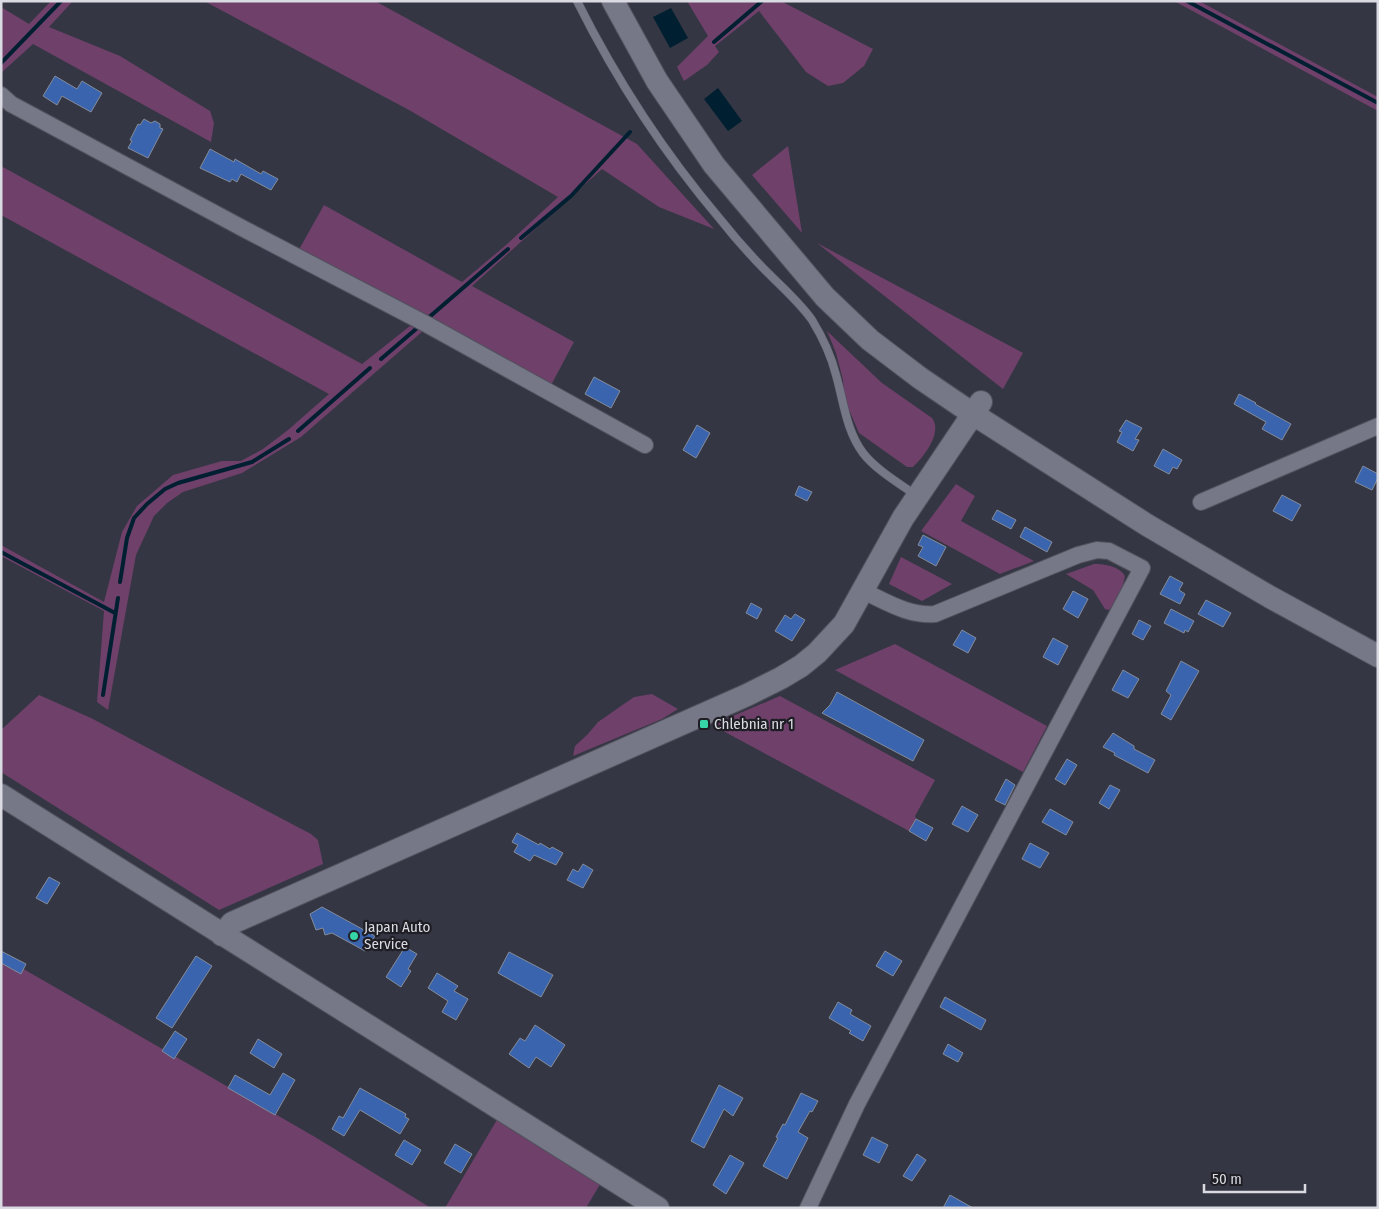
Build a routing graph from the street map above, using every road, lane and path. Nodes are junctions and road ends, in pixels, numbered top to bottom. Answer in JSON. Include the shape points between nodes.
{"nodes":[{"id":1,"x":576,"y":1,"type":"edge"},
{"id":2,"x":613,"y":1,"type":"edge"},
{"id":3,"x":1,"y":95,"type":"edge"},
{"id":4,"x":977,"y":408,"type":"junction"},
{"id":5,"x":1378,"y":426,"type":"edge"},
{"id":6,"x":645,"y":445,"type":"dead end"},
{"id":7,"x":917,"y":496,"type":"junction"},
{"id":8,"x":1201,"y":502,"type":"dead end"},
{"id":9,"x":863,"y":591,"type":"junction"},
{"id":10,"x":1378,"y":640,"type":"edge"},
{"id":11,"x":1378,"y":656,"type":"edge"},
{"id":12,"x":1,"y":795,"type":"edge"},
{"id":13,"x":222,"y":935,"type":"junction"},
{"id":14,"x":658,"y":1208,"type":"edge"},
{"id":15,"x":808,"y":1208,"type":"edge"}],
"edges":[{"from":1,"to":7,"type":"lane","via":[[630,97],[704,201],[810,318],[826,344],[849,430],[864,454]]},
{"from":2,"to":4,"type":"street","via":[[657,81],[687,127],[727,182],[826,297],[864,335],[920,378]]},
{"from":3,"to":6,"type":"street","via":[[20,109],[428,325]]},
{"from":4,"to":7,"type":"street"},
{"from":4,"to":10,"type":"street","via":[[1282,588]]},
{"from":4,"to":11,"type":"street","via":[[1156,530]]},
{"from":5,"to":8,"type":"street"},
{"from":7,"to":9,"type":"street"},
{"from":9,"to":13,"type":"street","via":[[832,638],[812,658],[782,678],[240,919],[230,924]]},
{"from":9,"to":15,"type":"street","via":[[906,611],[936,614],[1097,550],[1109,551],[1142,568],[857,1104]]},
{"from":12,"to":13,"type":"street"},
{"from":13,"to":14,"type":"street"}]}
